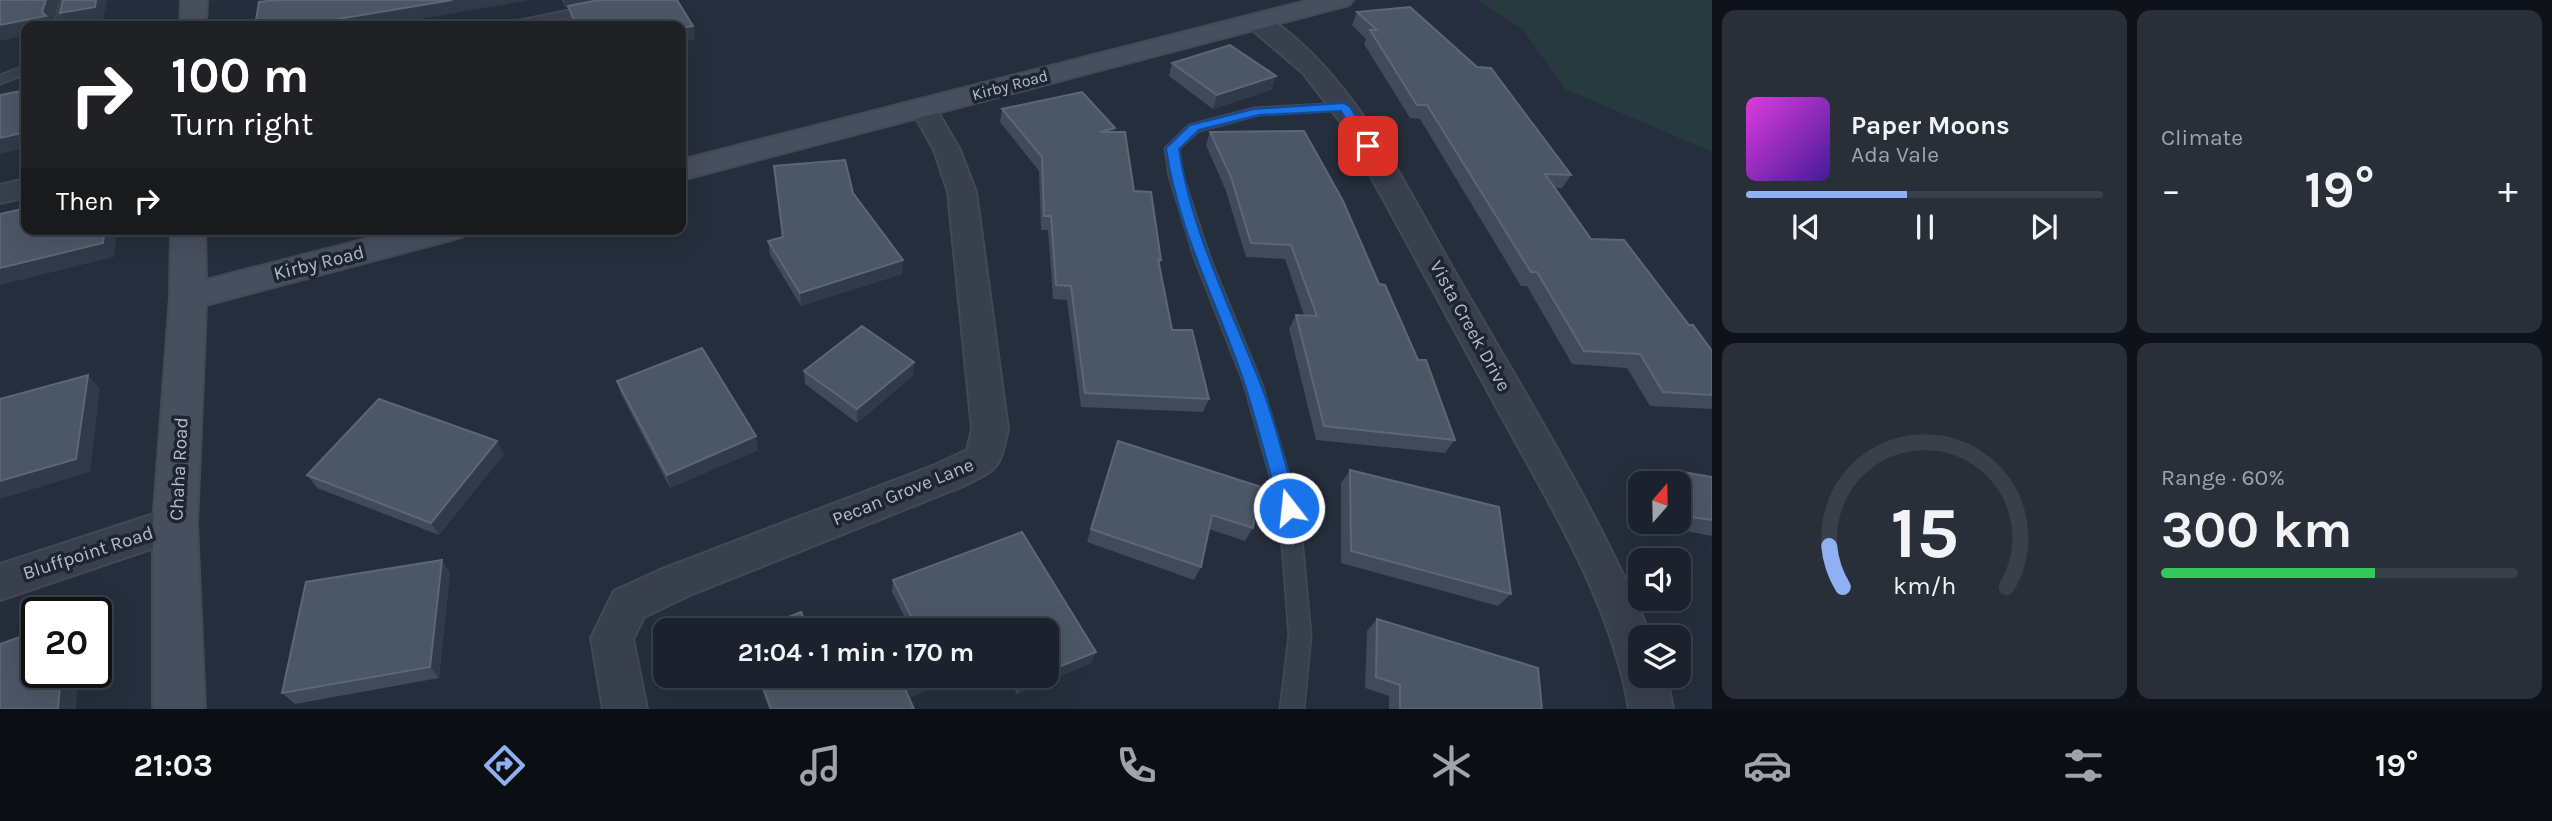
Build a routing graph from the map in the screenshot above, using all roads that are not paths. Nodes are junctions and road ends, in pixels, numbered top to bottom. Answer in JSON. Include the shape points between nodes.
{"nodes":[{"id":1,"x":66,"y":0,"type":"edge"},
{"id":2,"x":194,"y":0,"type":"edge"},
{"id":3,"x":637,"y":0,"type":"edge"},
{"id":4,"x":1340,"y":0,"type":"edge"},
{"id":5,"x":61,"y":21,"type":"edge"},
{"id":6,"x":193,"y":21,"type":"edge"},
{"id":7,"x":534,"y":21,"type":"edge"},
{"id":8,"x":1256,"y":21,"type":"junction"},
{"id":9,"x":21,"y":71,"type":"edge"},
{"id":10,"x":0,"y":79,"type":"edge"},
{"id":11,"x":923,"y":107,"type":"junction"},
{"id":12,"x":1344,"y":107,"type":"junction"},
{"id":13,"x":686,"y":169,"type":"edge"},
{"id":14,"x":21,"y":189,"type":"edge"},
{"id":15,"x":0,"y":194,"type":"edge"},
{"id":16,"x":188,"y":235,"type":"edge"},
{"id":17,"x":427,"y":235,"type":"edge"},
{"id":18,"x":188,"y":297,"type":"junction"},
{"id":19,"x":176,"y":524,"type":"junction"},
{"id":20,"x":0,"y":582,"type":"edge"},
{"id":21,"x":1628,"y":632,"type":"edge"},
{"id":22,"x":1647,"y":688,"type":"edge"},
{"id":23,"x":178,"y":709,"type":"edge"},
{"id":24,"x":625,"y":709,"type":"edge"},
{"id":25,"x":1292,"y":709,"type":"edge"},
{"id":26,"x":1651,"y":709,"type":"edge"}],
"edges":[{"from":1,"to":5,"type":"lane"},
{"from":2,"to":6,"type":"street"},
{"from":3,"to":7,"type":"lane"},
{"from":4,"to":8,"type":"street","name":"Kirby Road"},
{"from":8,"to":11,"type":"street","name":"Kirby Road"},
{"from":8,"to":12,"type":"street","name":"Vista Creek Drive","via":[[1299,53]]},
{"from":9,"to":10,"type":"lane"},
{"from":11,"to":13,"type":"street","name":"Kirby Road"},
{"from":11,"to":24,"type":"street","name":"Pecan Grove Lane","via":[[947,150],[962,192],[990,429],[983,459],[629,604],[612,638]]},
{"from":12,"to":21,"type":"street","name":"Vista Creek Drive","via":[[1564,495]]},
{"from":12,"to":25,"type":"lane","via":[[1259,111],[1195,128],[1172,148],[1176,176],[1203,260],[1253,384],[1289,508],[1300,635]]},
{"from":14,"to":15,"type":"street"},
{"from":16,"to":18,"type":"street","name":"Chaha Road"},
{"from":17,"to":18,"type":"street","name":"Kirby Road"},
{"from":18,"to":19,"type":"street","name":"Chaha Road"},
{"from":19,"to":20,"type":"street","name":"Bluffpoint Road"},
{"from":19,"to":23,"type":"street","name":"Chaha Road"},
{"from":22,"to":26,"type":"street"}]}
